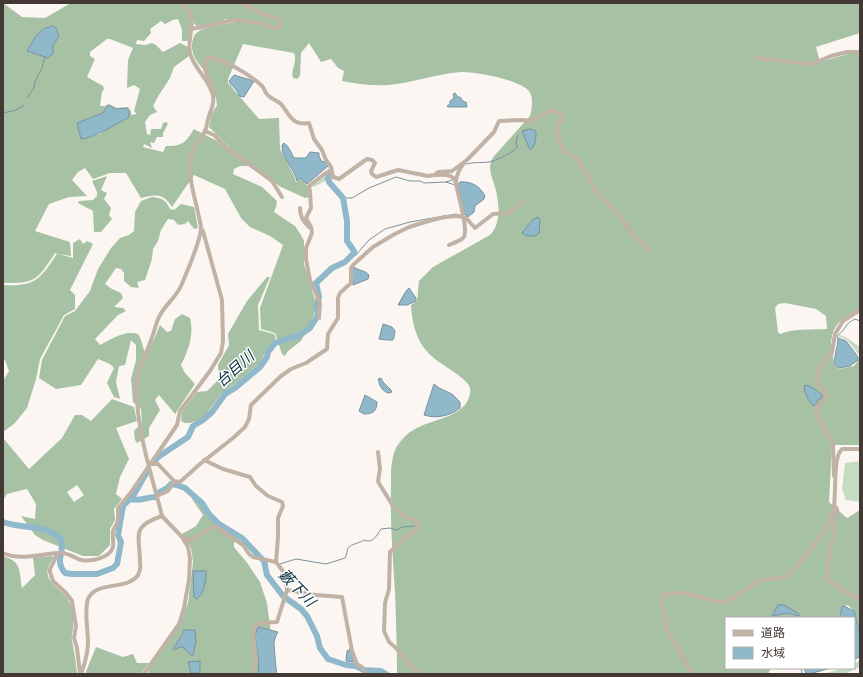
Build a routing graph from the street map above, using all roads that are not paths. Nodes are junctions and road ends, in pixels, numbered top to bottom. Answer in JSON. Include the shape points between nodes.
{"nodes":[{"id":1,"x":181,"y":3,"type":"edge"},
{"id":2,"x":242,"y":3,"type":"edge"},
{"id":3,"x":192,"y":29,"type":"junction"},
{"id":4,"x":860,"y":52,"type":"edge"},
{"id":5,"x":756,"y":58,"type":"dead end"},
{"id":6,"x":213,"y":101,"type":"junction"},
{"id":7,"x":205,"y":131,"type":"junction"},
{"id":8,"x":467,"y":160,"type":"junction"},
{"id":9,"x":331,"y":170,"type":"junction"},
{"id":10,"x":435,"y":175,"type":"junction"},
{"id":11,"x":455,"y":180,"type":"junction"},
{"id":12,"x":282,"y":197,"type":"dead end"},
{"id":13,"x":523,"y":201,"type":"dead end"},
{"id":14,"x":300,"y":208,"type":"dead end"},
{"id":15,"x":463,"y":216,"type":"junction"},
{"id":16,"x":201,"y":230,"type":"junction"},
{"id":17,"x":310,"y":238,"type":"junction"},
{"id":18,"x":449,"y":245,"type":"dead end"},
{"id":19,"x":650,"y":252,"type":"dead end"},
{"id":20,"x":860,"y":310,"type":"edge"},
{"id":21,"x":318,"y":318,"type":"dead end"},
{"id":22,"x":860,"y":449,"type":"edge"},
{"id":23,"x":378,"y":452,"type":"dead end"},
{"id":24,"x":204,"y":460,"type":"junction"},
{"id":25,"x":149,"y":466,"type":"junction"},
{"id":26,"x":835,"y":482,"type":"junction"},
{"id":27,"x":174,"y":483,"type":"junction"},
{"id":28,"x":157,"y":496,"type":"junction"},
{"id":29,"x":834,"y":505,"type":"junction"},
{"id":30,"x":162,"y":516,"type":"junction"},
{"id":31,"x":182,"y":537,"type":"junction"},
{"id":32,"x":3,"y":553,"type":"edge"},
{"id":33,"x":61,"y":553,"type":"junction"},
{"id":34,"x":276,"y":562,"type":"junction"},
{"id":35,"x":287,"y":590,"type":"junction"},
{"id":36,"x":860,"y":600,"type":"edge"},
{"id":37,"x":364,"y":672,"type":"edge"},
{"id":38,"x":80,"y":674,"type":"edge"},
{"id":39,"x":144,"y":674,"type":"edge"},
{"id":40,"x":251,"y":674,"type":"edge"},
{"id":41,"x":420,"y":674,"type":"edge"},
{"id":42,"x":692,"y":674,"type":"edge"}],
"edges":[{"from":1,"to":3,"type":"street","via":[[189,11]]},
{"from":2,"to":3,"type":"street","via":[[262,14],[280,19],[281,25],[274,28],[260,23],[234,20]]},
{"from":3,"to":6,"type":"street","via":[[191,55],[210,90]]},
{"from":4,"to":5,"type":"street","via":[[847,52],[812,64]]},
{"from":6,"to":7,"type":"street"},
{"from":6,"to":9,"type":"street","via":[[216,98],[215,94],[205,74],[207,58],[211,57],[239,69],[262,85],[269,97],[301,125],[310,123],[314,139]]},
{"from":7,"to":12,"type":"street","via":[[272,181]]},
{"from":7,"to":16,"type":"street","via":[[190,158],[191,179]]},
{"from":8,"to":10,"type":"street","via":[[452,171],[438,172]]},
{"from":8,"to":11,"type":"street"},
{"from":8,"to":19,"type":"street","via":[[494,132],[499,122],[531,121],[550,111],[558,112],[562,119],[557,134],[565,152],[578,159],[595,190]]},
{"from":9,"to":10,"type":"street","via":[[333,177],[339,179],[364,160],[370,159],[375,163],[371,171],[376,177],[398,170]]},
{"from":9,"to":17,"type":"street","via":[[309,186],[310,208],[306,218],[312,229]]},
{"from":10,"to":11,"type":"street","via":[[447,175],[454,177]]},
{"from":11,"to":15,"type":"street"},
{"from":13,"to":15,"type":"street","via":[[509,213],[493,214],[476,228]]},
{"from":14,"to":17,"type":"street","via":[[300,216],[310,229]]},
{"from":15,"to":18,"type":"street","via":[[465,234],[463,238]]},
{"from":15,"to":24,"type":"street","via":[[445,217],[393,234],[354,264],[351,268],[351,283],[338,298],[338,318],[328,334],[327,349],[281,376],[251,406],[245,427]]},
{"from":16,"to":25,"type":"street","via":[[178,292],[157,320],[138,375],[139,418]]},
{"from":16,"to":25,"type":"street","via":[[222,300],[221,353],[180,411],[177,425]]},
{"from":17,"to":21,"type":"street","via":[[306,258],[310,280],[318,300]]},
{"from":20,"to":26,"type":"street","via":[[843,321],[836,334],[832,353],[817,374],[817,382],[827,396],[817,407],[816,414],[833,444]]},
{"from":22,"to":26,"type":"street","via":[[840,450]]},
{"from":23,"to":41,"type":"street","via":[[380,485],[394,506],[404,516],[417,522],[418,526],[390,552],[384,631],[387,640]]},
{"from":24,"to":27,"type":"street","via":[[180,482]]},
{"from":24,"to":34,"type":"street","via":[[250,477],[268,496],[282,502],[278,518]]},
{"from":25,"to":27,"type":"street","via":[[158,464]]},
{"from":25,"to":28,"type":"street"},
{"from":25,"to":33,"type":"street","via":[[118,508],[118,522],[113,532],[111,551],[98,559],[86,560]]},
{"from":26,"to":29,"type":"street"},
{"from":27,"to":28,"type":"street","via":[[168,491]]},
{"from":28,"to":30,"type":"street"},
{"from":29,"to":36,"type":"street","via":[[838,509],[838,514],[827,580]]},
{"from":29,"to":42,"type":"street","via":[[827,527],[787,577],[760,581],[725,603],[677,593],[664,596],[662,603],[667,630]]},
{"from":30,"to":31,"type":"street"},
{"from":30,"to":38,"type":"street","via":[[152,519],[140,530],[140,572],[134,579],[91,594],[86,608],[87,656]]},
{"from":31,"to":34,"type":"street","via":[[190,541],[215,526],[243,545],[252,557]]},
{"from":31,"to":39,"type":"street","via":[[188,547],[190,558],[182,616],[174,632]]},
{"from":32,"to":33,"type":"street","via":[[8,556]]},
{"from":33,"to":38,"type":"street","via":[[50,572],[53,581],[72,601],[76,626],[74,638]]},
{"from":34,"to":35,"type":"street","via":[[285,574]]},
{"from":35,"to":37,"type":"street","via":[[342,596],[352,651],[356,664]]},
{"from":35,"to":40,"type":"street","via":[[277,622],[259,622],[255,625],[256,662]]}]}
